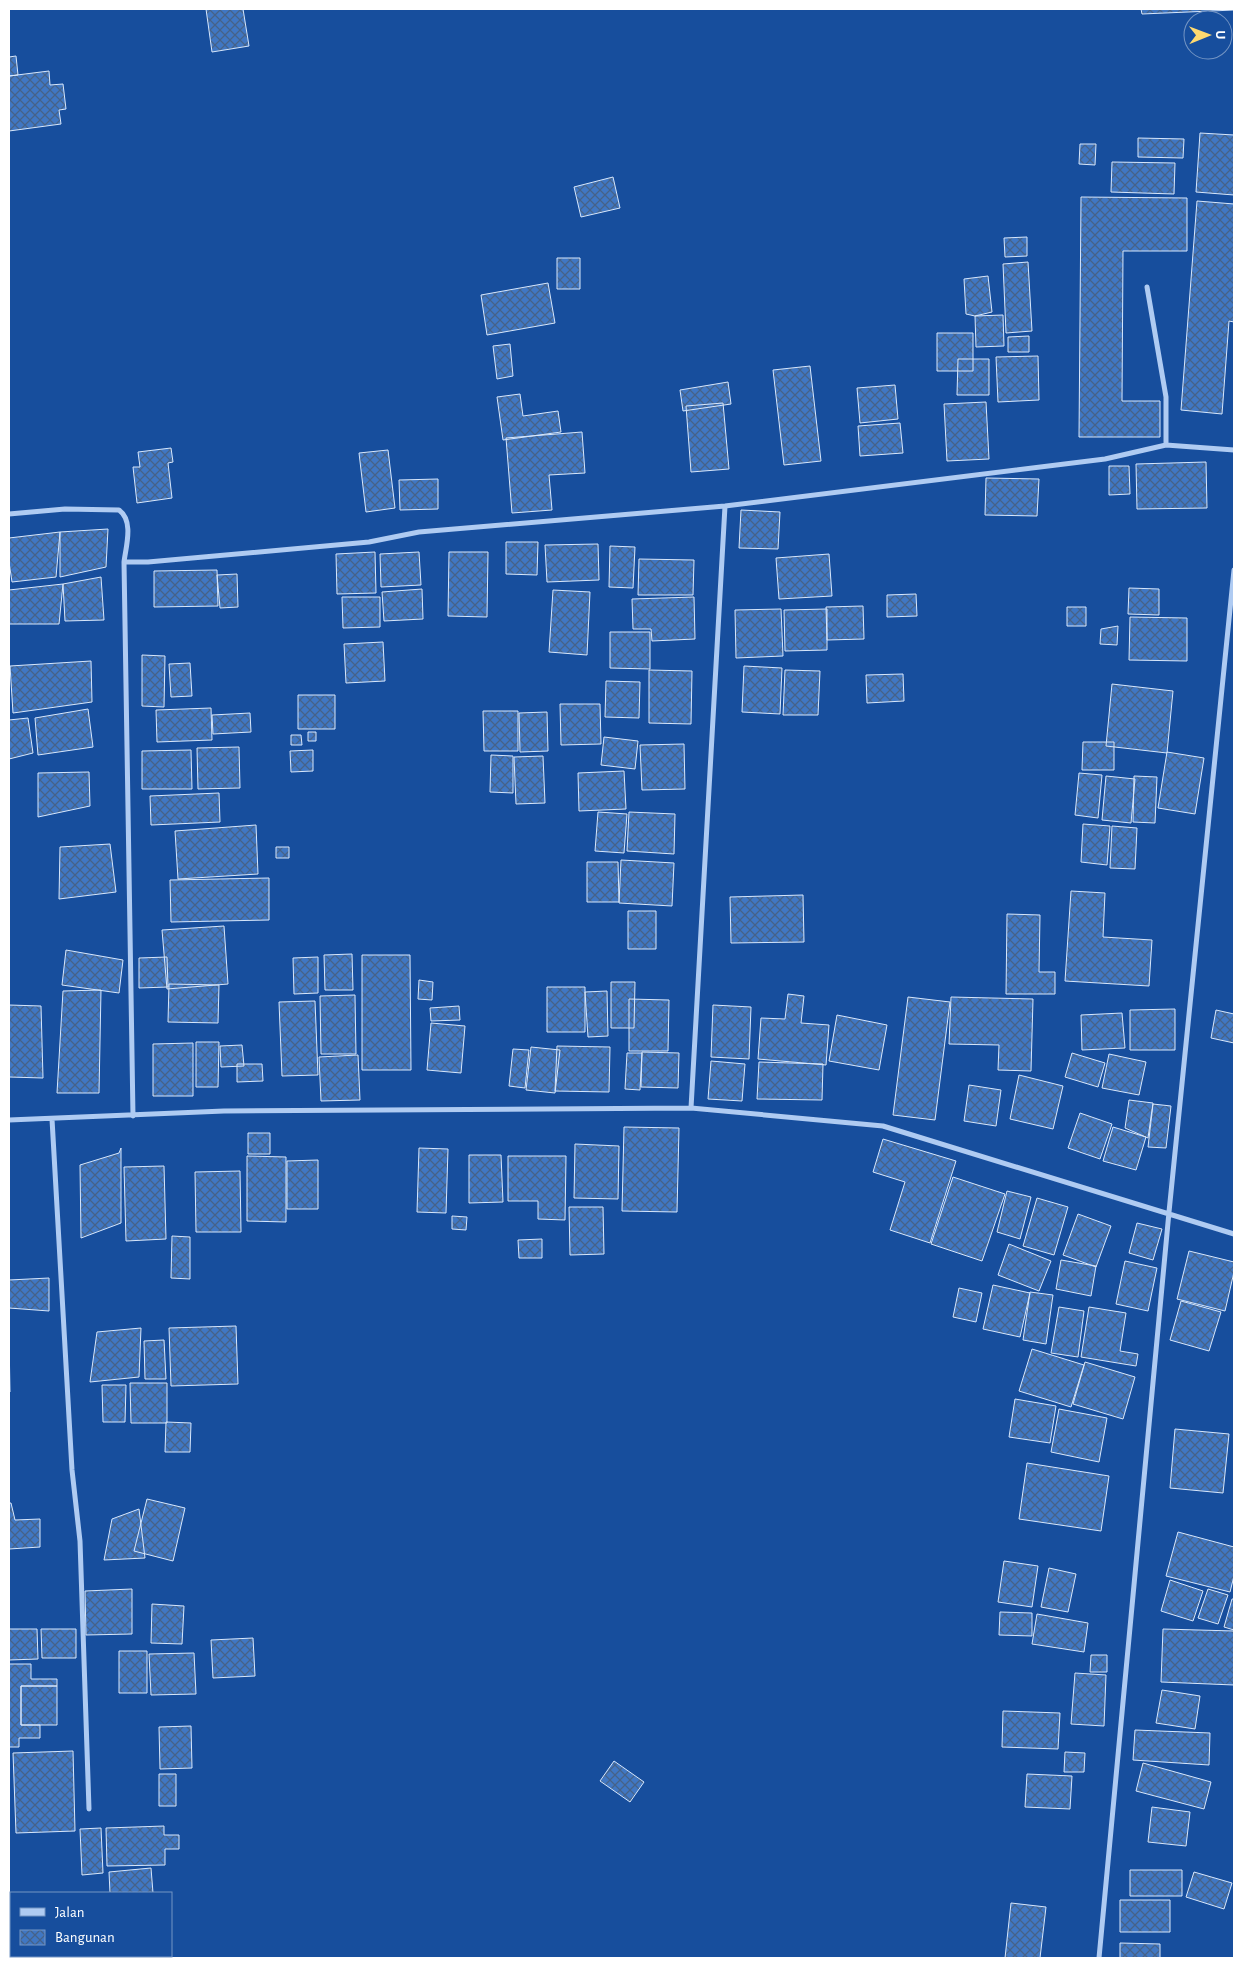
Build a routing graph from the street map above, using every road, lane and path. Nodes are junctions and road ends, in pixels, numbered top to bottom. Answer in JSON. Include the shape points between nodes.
{"nodes":[{"id":1,"x":1147,"y":288,"type":"dead end"},
{"id":2,"x":1166,"y":445,"type":"junction"},
{"id":3,"x":1234,"y":450,"type":"edge"},
{"id":4,"x":725,"y":506,"type":"junction"},
{"id":5,"x":9,"y":514,"type":"edge"},
{"id":6,"x":124,"y":562,"type":"junction"},
{"id":7,"x":1234,"y":570,"type":"edge"},
{"id":8,"x":691,"y":1108,"type":"junction"},
{"id":9,"x":133,"y":1116,"type":"junction"},
{"id":10,"x":9,"y":1120,"type":"edge"},
{"id":11,"x":52,"y":1120,"type":"junction"},
{"id":12,"x":1169,"y":1212,"type":"junction"},
{"id":13,"x":1234,"y":1234,"type":"edge"},
{"id":14,"x":89,"y":1809,"type":"dead end"},
{"id":15,"x":1098,"y":1958,"type":"edge"}],
"edges":[{"from":1,"to":2,"type":"street","via":[[1166,397]]},
{"from":2,"to":3,"type":"street"},
{"from":2,"to":4,"type":"street","via":[[1105,459]]},
{"from":4,"to":6,"type":"street","via":[[419,532],[369,542]]},
{"from":4,"to":8,"type":"street"},
{"from":5,"to":6,"type":"street","via":[[73,509],[119,510],[128,524]]},
{"from":6,"to":9,"type":"street"},
{"from":7,"to":12,"type":"street"},
{"from":8,"to":9,"type":"street","via":[[224,1111]]},
{"from":8,"to":12,"type":"street","via":[[884,1126]]},
{"from":9,"to":11,"type":"street"},
{"from":10,"to":11,"type":"street"},
{"from":11,"to":14,"type":"street","via":[[72,1470],[80,1541]]},
{"from":12,"to":13,"type":"street"},
{"from":12,"to":15,"type":"street"}]}
